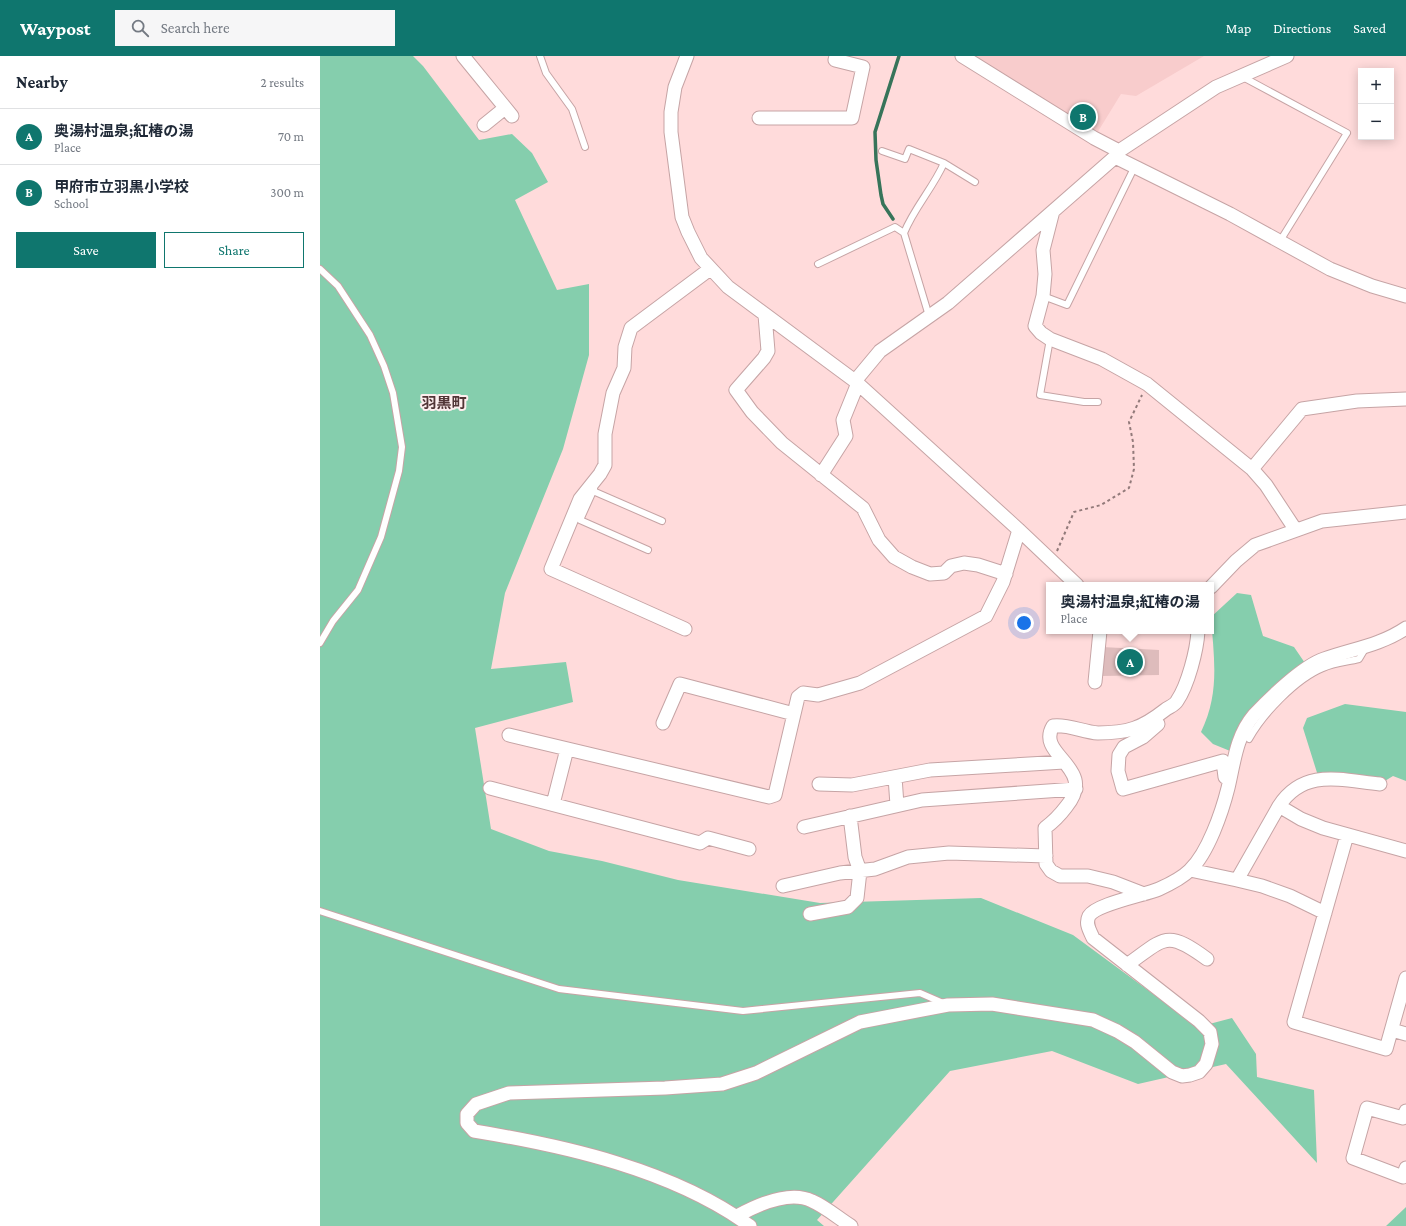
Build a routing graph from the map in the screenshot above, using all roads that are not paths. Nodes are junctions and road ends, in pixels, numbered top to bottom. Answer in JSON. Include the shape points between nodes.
{"nodes":[{"id":1,"x":463,"y":56,"type":"edge"},
{"id":2,"x":540,"y":56,"type":"edge"},
{"id":3,"x":687,"y":56,"type":"edge"},
{"id":4,"x":836,"y":56,"type":"edge"},
{"id":5,"x":962,"y":56,"type":"edge"},
{"id":6,"x":1287,"y":56,"type":"edge"},
{"id":7,"x":1241,"y":76,"type":"junction"},
{"id":8,"x":759,"y":118,"type":"dead end"},
{"id":9,"x":484,"y":125,"type":"dead end"},
{"id":10,"x":586,"y":147,"type":"dead end"},
{"id":11,"x":882,"y":151,"type":"dead end"},
{"id":12,"x":1117,"y":154,"type":"junction"},
{"id":13,"x":944,"y":163,"type":"junction"},
{"id":14,"x":1135,"y":166,"type":"junction"},
{"id":15,"x":975,"y":182,"type":"dead end"},
{"id":16,"x":1053,"y":211,"type":"junction"},
{"id":17,"x":904,"y":233,"type":"junction"},
{"id":18,"x":1280,"y":241,"type":"junction"},
{"id":19,"x":818,"y":264,"type":"dead end"},
{"id":20,"x":320,"y":269,"type":"edge"},
{"id":21,"x":710,"y":269,"type":"junction"},
{"id":22,"x":1043,"y":296,"type":"junction"},
{"id":23,"x":1406,"y":296,"type":"edge"},
{"id":24,"x":765,"y":315,"type":"junction"},
{"id":25,"x":929,"y":316,"type":"junction"},
{"id":26,"x":1050,"y":339,"type":"junction"},
{"id":27,"x":857,"y":382,"type":"junction"},
{"id":28,"x":1406,"y":399,"type":"edge"},
{"id":29,"x":1098,"y":402,"type":"dead end"},
{"id":30,"x":1252,"y":469,"type":"junction"},
{"id":31,"x":600,"y":474,"type":"junction"},
{"id":32,"x":821,"y":475,"type":"junction"},
{"id":33,"x":593,"y":491,"type":"junction"},
{"id":34,"x":1406,"y":512,"type":"edge"},
{"id":35,"x":662,"y":521,"type":"dead end"},
{"id":36,"x":1294,"y":529,"type":"junction"},
{"id":37,"x":1019,"y":530,"type":"junction"},
{"id":38,"x":648,"y":550,"type":"dead end"},
{"id":39,"x":1006,"y":574,"type":"junction"},
{"id":40,"x":1074,"y":582,"type":"edge"},
{"id":41,"x":1214,"y":584,"type":"edge"},
{"id":42,"x":1406,"y":628,"type":"edge"},
{"id":43,"x":685,"y":629,"type":"dead end"},
{"id":44,"x":1100,"y":634,"type":"edge"},
{"id":45,"x":1198,"y":634,"type":"edge"},
{"id":46,"x":320,"y":643,"type":"edge"},
{"id":47,"x":1366,"y":648,"type":"junction"},
{"id":48,"x":1095,"y":682,"type":"dead end"},
{"id":49,"x":1177,"y":702,"type":"junction"},
{"id":50,"x":794,"y":714,"type":"junction"},
{"id":51,"x":663,"y":723,"type":"dead end"},
{"id":52,"x":509,"y":735,"type":"dead end"},
{"id":53,"x":1249,"y":739,"type":"dead end"},
{"id":54,"x":568,"y":749,"type":"junction"},
{"id":55,"x":1064,"y":762,"type":"junction"},
{"id":56,"x":895,"y":777,"type":"junction"},
{"id":57,"x":819,"y":784,"type":"dead end"},
{"id":58,"x":1380,"y":784,"type":"dead end"},
{"id":59,"x":490,"y":788,"type":"dead end"},
{"id":60,"x":1228,"y":788,"type":"junction"},
{"id":61,"x":1076,"y":789,"type":"junction"},
{"id":62,"x":552,"y":804,"type":"junction"},
{"id":63,"x":897,"y":805,"type":"junction"},
{"id":64,"x":1279,"y":806,"type":"junction"},
{"id":65,"x":850,"y":816,"type":"junction"},
{"id":66,"x":804,"y":826,"type":"dead end"},
{"id":67,"x":1347,"y":835,"type":"junction"},
{"id":68,"x":749,"y":848,"type":"dead end"},
{"id":69,"x":1406,"y":851,"type":"edge"},
{"id":70,"x":1046,"y":856,"type":"junction"},
{"id":71,"x":1190,"y":870,"type":"junction"},
{"id":72,"x":860,"y":871,"type":"junction"},
{"id":73,"x":1237,"y":880,"type":"junction"},
{"id":74,"x":783,"y":886,"type":"dead end"},
{"id":75,"x":1144,"y":894,"type":"junction"},
{"id":76,"x":320,"y":911,"type":"edge"},
{"id":77,"x":1325,"y":913,"type":"junction"},
{"id":78,"x":810,"y":914,"type":"dead end"},
{"id":79,"x":1207,"y":959,"type":"dead end"},
{"id":80,"x":1127,"y":965,"type":"junction"},
{"id":81,"x":1406,"y":978,"type":"edge"},
{"id":82,"x":948,"y":1005,"type":"junction"},
{"id":83,"x":1392,"y":1030,"type":"junction"},
{"id":84,"x":1406,"y":1034,"type":"edge"},
{"id":85,"x":1405,"y":1116,"type":"edge"},
{"id":86,"x":1406,"y":1168,"type":"edge"},
{"id":87,"x":737,"y":1216,"type":"junction"},
{"id":88,"x":750,"y":1226,"type":"edge"},
{"id":89,"x":851,"y":1226,"type":"edge"}],
"edges":[{"from":1,"to":9,"type":"street","via":[[508,112]]},
{"from":2,"to":10,"type":"lane","via":[[546,73],[572,109]]},
{"from":3,"to":21,"type":"street","via":[[675,87],[670,112],[671,132],[682,217],[701,258]]},
{"from":4,"to":8,"type":"street","via":[[835,60],[863,67],[852,118]]},
{"from":5,"to":12,"type":"street"},
{"from":6,"to":7,"type":"street"},
{"from":7,"to":12,"type":"street","via":[[1216,88]]},
{"from":7,"to":18,"type":"lane","via":[[1347,133]]},
{"from":11,"to":13,"type":"lane","via":[[905,159],[909,149]]},
{"from":12,"to":14,"type":"street"},
{"from":12,"to":16,"type":"street"},
{"from":13,"to":15,"type":"lane"},
{"from":13,"to":17,"type":"lane","via":[[938,177],[909,220]]},
{"from":14,"to":18,"type":"street"},
{"from":14,"to":22,"type":"lane","via":[[1067,305]]},
{"from":16,"to":22,"type":"street","via":[[1043,250]]},
{"from":16,"to":25,"type":"street","via":[[948,303]]},
{"from":17,"to":19,"type":"lane","via":[[895,227]]},
{"from":17,"to":25,"type":"lane"},
{"from":18,"to":23,"type":"street","via":[[1330,269]]},
{"from":20,"to":46,"type":"lane","via":[[338,286],[370,335],[393,393],[402,447],[399,471],[381,537],[358,590],[333,621]]},
{"from":21,"to":24,"type":"street","via":[[728,287]]},
{"from":21,"to":31,"type":"street","via":[[632,328],[626,347],[624,368],[613,392],[605,434],[605,465]]},
{"from":22,"to":26,"type":"street","via":[[1035,326]]},
{"from":24,"to":27,"type":"street"},
{"from":24,"to":32,"type":"street","via":[[768,351],[736,390],[752,412],[782,444]]},
{"from":25,"to":27,"type":"street","via":[[880,351]]},
{"from":26,"to":29,"type":"lane","via":[[1040,395]]},
{"from":26,"to":30,"type":"street","via":[[1102,359],[1148,384]]},
{"from":27,"to":32,"type":"street","via":[[843,420],[846,436]]},
{"from":27,"to":37,"type":"street"},
{"from":28,"to":30,"type":"street","via":[[1357,401],[1302,409]]},
{"from":30,"to":36,"type":"street","via":[[1266,485]]},
{"from":31,"to":33,"type":"lane"},
{"from":31,"to":43,"type":"street","via":[[580,499],[551,569]]},
{"from":32,"to":39,"type":"street","via":[[863,508],[879,540],[894,557],[912,567],[930,574],[944,573],[951,566],[978,565]]},
{"from":33,"to":35,"type":"lane"},
{"from":33,"to":38,"type":"lane","via":[[580,520]]},
{"from":34,"to":36,"type":"street","via":[[1322,521]]},
{"from":36,"to":41,"type":"street","via":[[1255,545]]},
{"from":37,"to":39,"type":"street"},
{"from":37,"to":40,"type":"street"},
{"from":39,"to":50,"type":"street","via":[[986,616],[860,683],[818,695],[803,693],[798,696]]},
{"from":42,"to":47,"type":"street"},
{"from":44,"to":48,"type":"street"},
{"from":45,"to":49,"type":"street","via":[[1197,647]]},
{"from":47,"to":53,"type":"lane","via":[[1359,659],[1323,668],[1307,678],[1264,716]]},
{"from":47,"to":60,"type":"street","via":[[1307,666],[1253,716],[1238,743]]},
{"from":49,"to":55,"type":"street","via":[[1144,726],[1117,732],[1084,732],[1060,725],[1053,726],[1050,739]]},
{"from":49,"to":60,"type":"street","via":[[1172,712],[1143,737],[1124,747],[1119,755],[1118,771],[1123,789],[1223,761]]},
{"from":50,"to":51,"type":"street","via":[[680,684]]},
{"from":50,"to":54,"type":"street","via":[[775,795],[769,797]]},
{"from":52,"to":54,"type":"street"},
{"from":54,"to":62,"type":"street"},
{"from":55,"to":56,"type":"street","via":[[930,770]]},
{"from":55,"to":61,"type":"street","via":[[1074,774]]},
{"from":56,"to":57,"type":"street","via":[[852,785]]},
{"from":56,"to":63,"type":"street"},
{"from":58,"to":64,"type":"street","via":[[1320,779],[1302,783],[1287,793]]},
{"from":59,"to":62,"type":"street"},
{"from":60,"to":71,"type":"street","via":[[1207,847]]},
{"from":61,"to":63,"type":"street","via":[[922,800]]},
{"from":61,"to":70,"type":"street","via":[[1072,799],[1045,828]]},
{"from":62,"to":68,"type":"street","via":[[700,843],[708,838]]},
{"from":63,"to":65,"type":"street"},
{"from":64,"to":67,"type":"street","via":[[1322,828]]},
{"from":64,"to":73,"type":"street"},
{"from":65,"to":66,"type":"street"},
{"from":65,"to":72,"type":"street","via":[[855,858]]},
{"from":67,"to":69,"type":"street"},
{"from":67,"to":77,"type":"street"},
{"from":70,"to":72,"type":"street","via":[[949,854],[908,857],[875,870]]},
{"from":70,"to":75,"type":"street","via":[[1046,864],[1051,871],[1060,876],[1088,876]]},
{"from":71,"to":73,"type":"street"},
{"from":71,"to":75,"type":"street","via":[[1177,880]]},
{"from":72,"to":74,"type":"street"},
{"from":72,"to":78,"type":"street","via":[[857,898],[848,907]]},
{"from":73,"to":77,"type":"street","via":[[1269,888]]},
{"from":75,"to":80,"type":"street","via":[[1094,910],[1089,916],[1087,927],[1093,938]]},
{"from":76,"to":82,"type":"lane","via":[[559,989],[743,1011],[920,993]]},
{"from":77,"to":83,"type":"street","via":[[1294,1022],[1386,1049]]},
{"from":79,"to":80,"type":"street","via":[[1186,943],[1168,940],[1160,942]]},
{"from":80,"to":82,"type":"street","via":[[1210,1032],[1210,1055],[1199,1072],[1182,1076],[1172,1072],[1117,1030],[1093,1020],[992,1004]]},
{"from":81,"to":83,"type":"street"},
{"from":82,"to":87,"type":"street","via":[[860,1022],[756,1073],[722,1084],[509,1093],[476,1104],[467,1114],[467,1123],[474,1131],[544,1143],[606,1159],[677,1186]]},
{"from":83,"to":84,"type":"street"},
{"from":85,"to":86,"type":"street","via":[[1367,1108],[1353,1158],[1403,1177]]},
{"from":87,"to":88,"type":"street"},
{"from":87,"to":89,"type":"street","via":[[773,1201],[797,1197],[812,1200]]}]}
